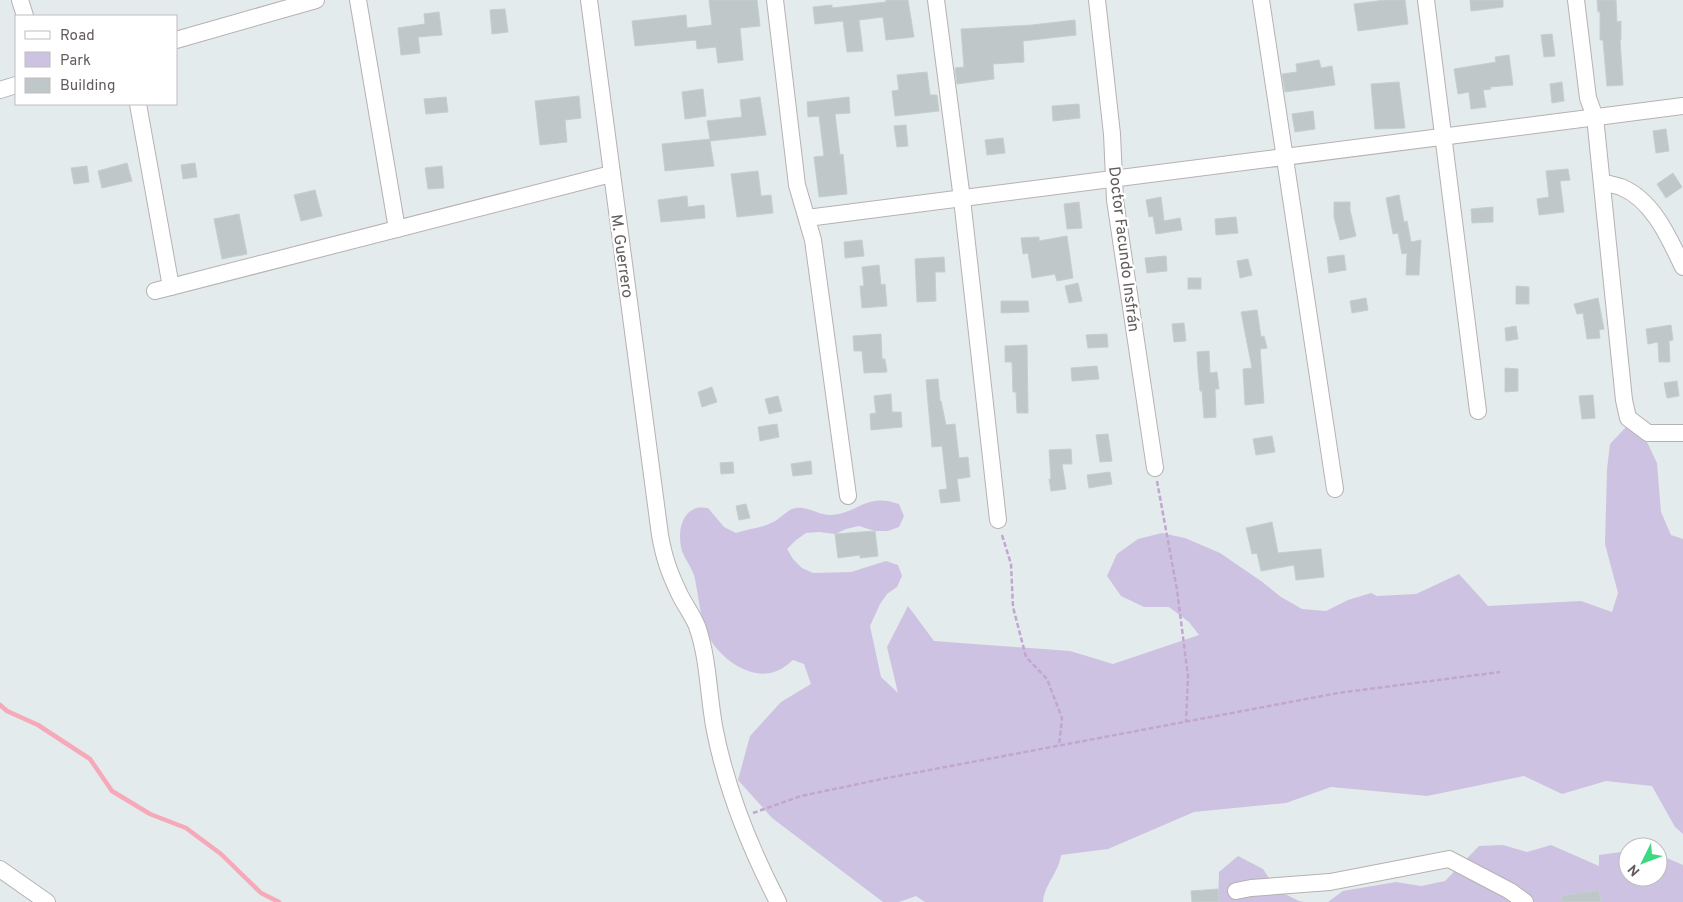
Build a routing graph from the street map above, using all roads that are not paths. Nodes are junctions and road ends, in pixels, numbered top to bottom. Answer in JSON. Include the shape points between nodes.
{"nodes":[{"id":1,"x":20,"y":0,"type":"edge"},
{"id":2,"x":316,"y":0,"type":"edge"},
{"id":3,"x":358,"y":0,"type":"edge"},
{"id":4,"x":588,"y":0,"type":"edge"},
{"id":5,"x":775,"y":0,"type":"edge"},
{"id":6,"x":936,"y":0,"type":"edge"},
{"id":7,"x":1097,"y":0,"type":"edge"},
{"id":8,"x":1261,"y":0,"type":"edge"},
{"id":9,"x":1426,"y":0,"type":"edge"},
{"id":10,"x":1576,"y":0,"type":"edge"},
{"id":11,"x":25,"y":15,"type":"edge"},
{"id":12,"x":178,"y":39,"type":"edge"},
{"id":13,"x":15,"y":85,"type":"edge"},
{"id":14,"x":0,"y":90,"type":"edge"},
{"id":15,"x":138,"y":105,"type":"edge"},
{"id":16,"x":1683,"y":106,"type":"edge"},
{"id":17,"x":1595,"y":117,"type":"junction"},
{"id":18,"x":1444,"y":137,"type":"junction"},
{"id":19,"x":1285,"y":157,"type":"junction"},
{"id":20,"x":611,"y":174,"type":"junction"},
{"id":21,"x":1114,"y":179,"type":"junction"},
{"id":22,"x":1602,"y":182,"type":"junction"},
{"id":23,"x":962,"y":198,"type":"junction"},
{"id":24,"x":807,"y":218,"type":"junction"},
{"id":25,"x":397,"y":229,"type":"junction"},
{"id":26,"x":1683,"y":266,"type":"edge"},
{"id":27,"x":172,"y":287,"type":"junction"},
{"id":28,"x":155,"y":291,"type":"dead end"},
{"id":29,"x":1478,"y":411,"type":"dead end"},
{"id":30,"x":1683,"y":433,"type":"edge"},
{"id":31,"x":1155,"y":468,"type":"road end"},
{"id":32,"x":1335,"y":489,"type":"dead end"},
{"id":33,"x":848,"y":496,"type":"dead end"},
{"id":34,"x":998,"y":520,"type":"road end"},
{"id":35,"x":0,"y":869,"type":"edge"},
{"id":36,"x":1236,"y":891,"type":"dead end"},
{"id":37,"x":47,"y":902,"type":"edge"},
{"id":38,"x":778,"y":902,"type":"edge"},
{"id":39,"x":1525,"y":902,"type":"edge"}],
"edges":[{"from":1,"to":11,"type":"street"},
{"from":2,"to":12,"type":"street"},
{"from":3,"to":25,"type":"street"},
{"from":4,"to":20,"type":"street","name":"M. Guerrero"},
{"from":5,"to":24,"type":"street","via":[[797,185]]},
{"from":6,"to":23,"type":"street"},
{"from":7,"to":21,"type":"street","name":"Doctor Facundo Insfrán"},
{"from":8,"to":19,"type":"street"},
{"from":9,"to":18,"type":"street"},
{"from":10,"to":17,"type":"street","via":[[1588,98]]},
{"from":13,"to":14,"type":"street"},
{"from":15,"to":27,"type":"street"},
{"from":16,"to":17,"type":"street"},
{"from":17,"to":18,"type":"street"},
{"from":17,"to":22,"type":"street"},
{"from":18,"to":19,"type":"street"},
{"from":18,"to":29,"type":"street"},
{"from":19,"to":21,"type":"street"},
{"from":19,"to":32,"type":"street"},
{"from":20,"to":25,"type":"street"},
{"from":20,"to":38,"type":"street","name":"M. Guerrero","via":[[665,562],[697,626],[707,668],[715,731],[730,791],[745,834]]},
{"from":21,"to":23,"type":"street"},
{"from":21,"to":31,"type":"street","name":"Doctor Facundo Insfrán"},
{"from":22,"to":26,"type":"street","via":[[1622,188],[1640,200],[1661,223]]},
{"from":22,"to":30,"type":"street","via":[[1628,418],[1648,433]]},
{"from":23,"to":24,"type":"street"},
{"from":23,"to":34,"type":"street"},
{"from":24,"to":33,"type":"street","via":[[813,240]]},
{"from":25,"to":27,"type":"street"},
{"from":27,"to":28,"type":"street"},
{"from":35,"to":37,"type":"street"},
{"from":36,"to":39,"type":"street","via":[[1330,882],[1449,859]]}]}
